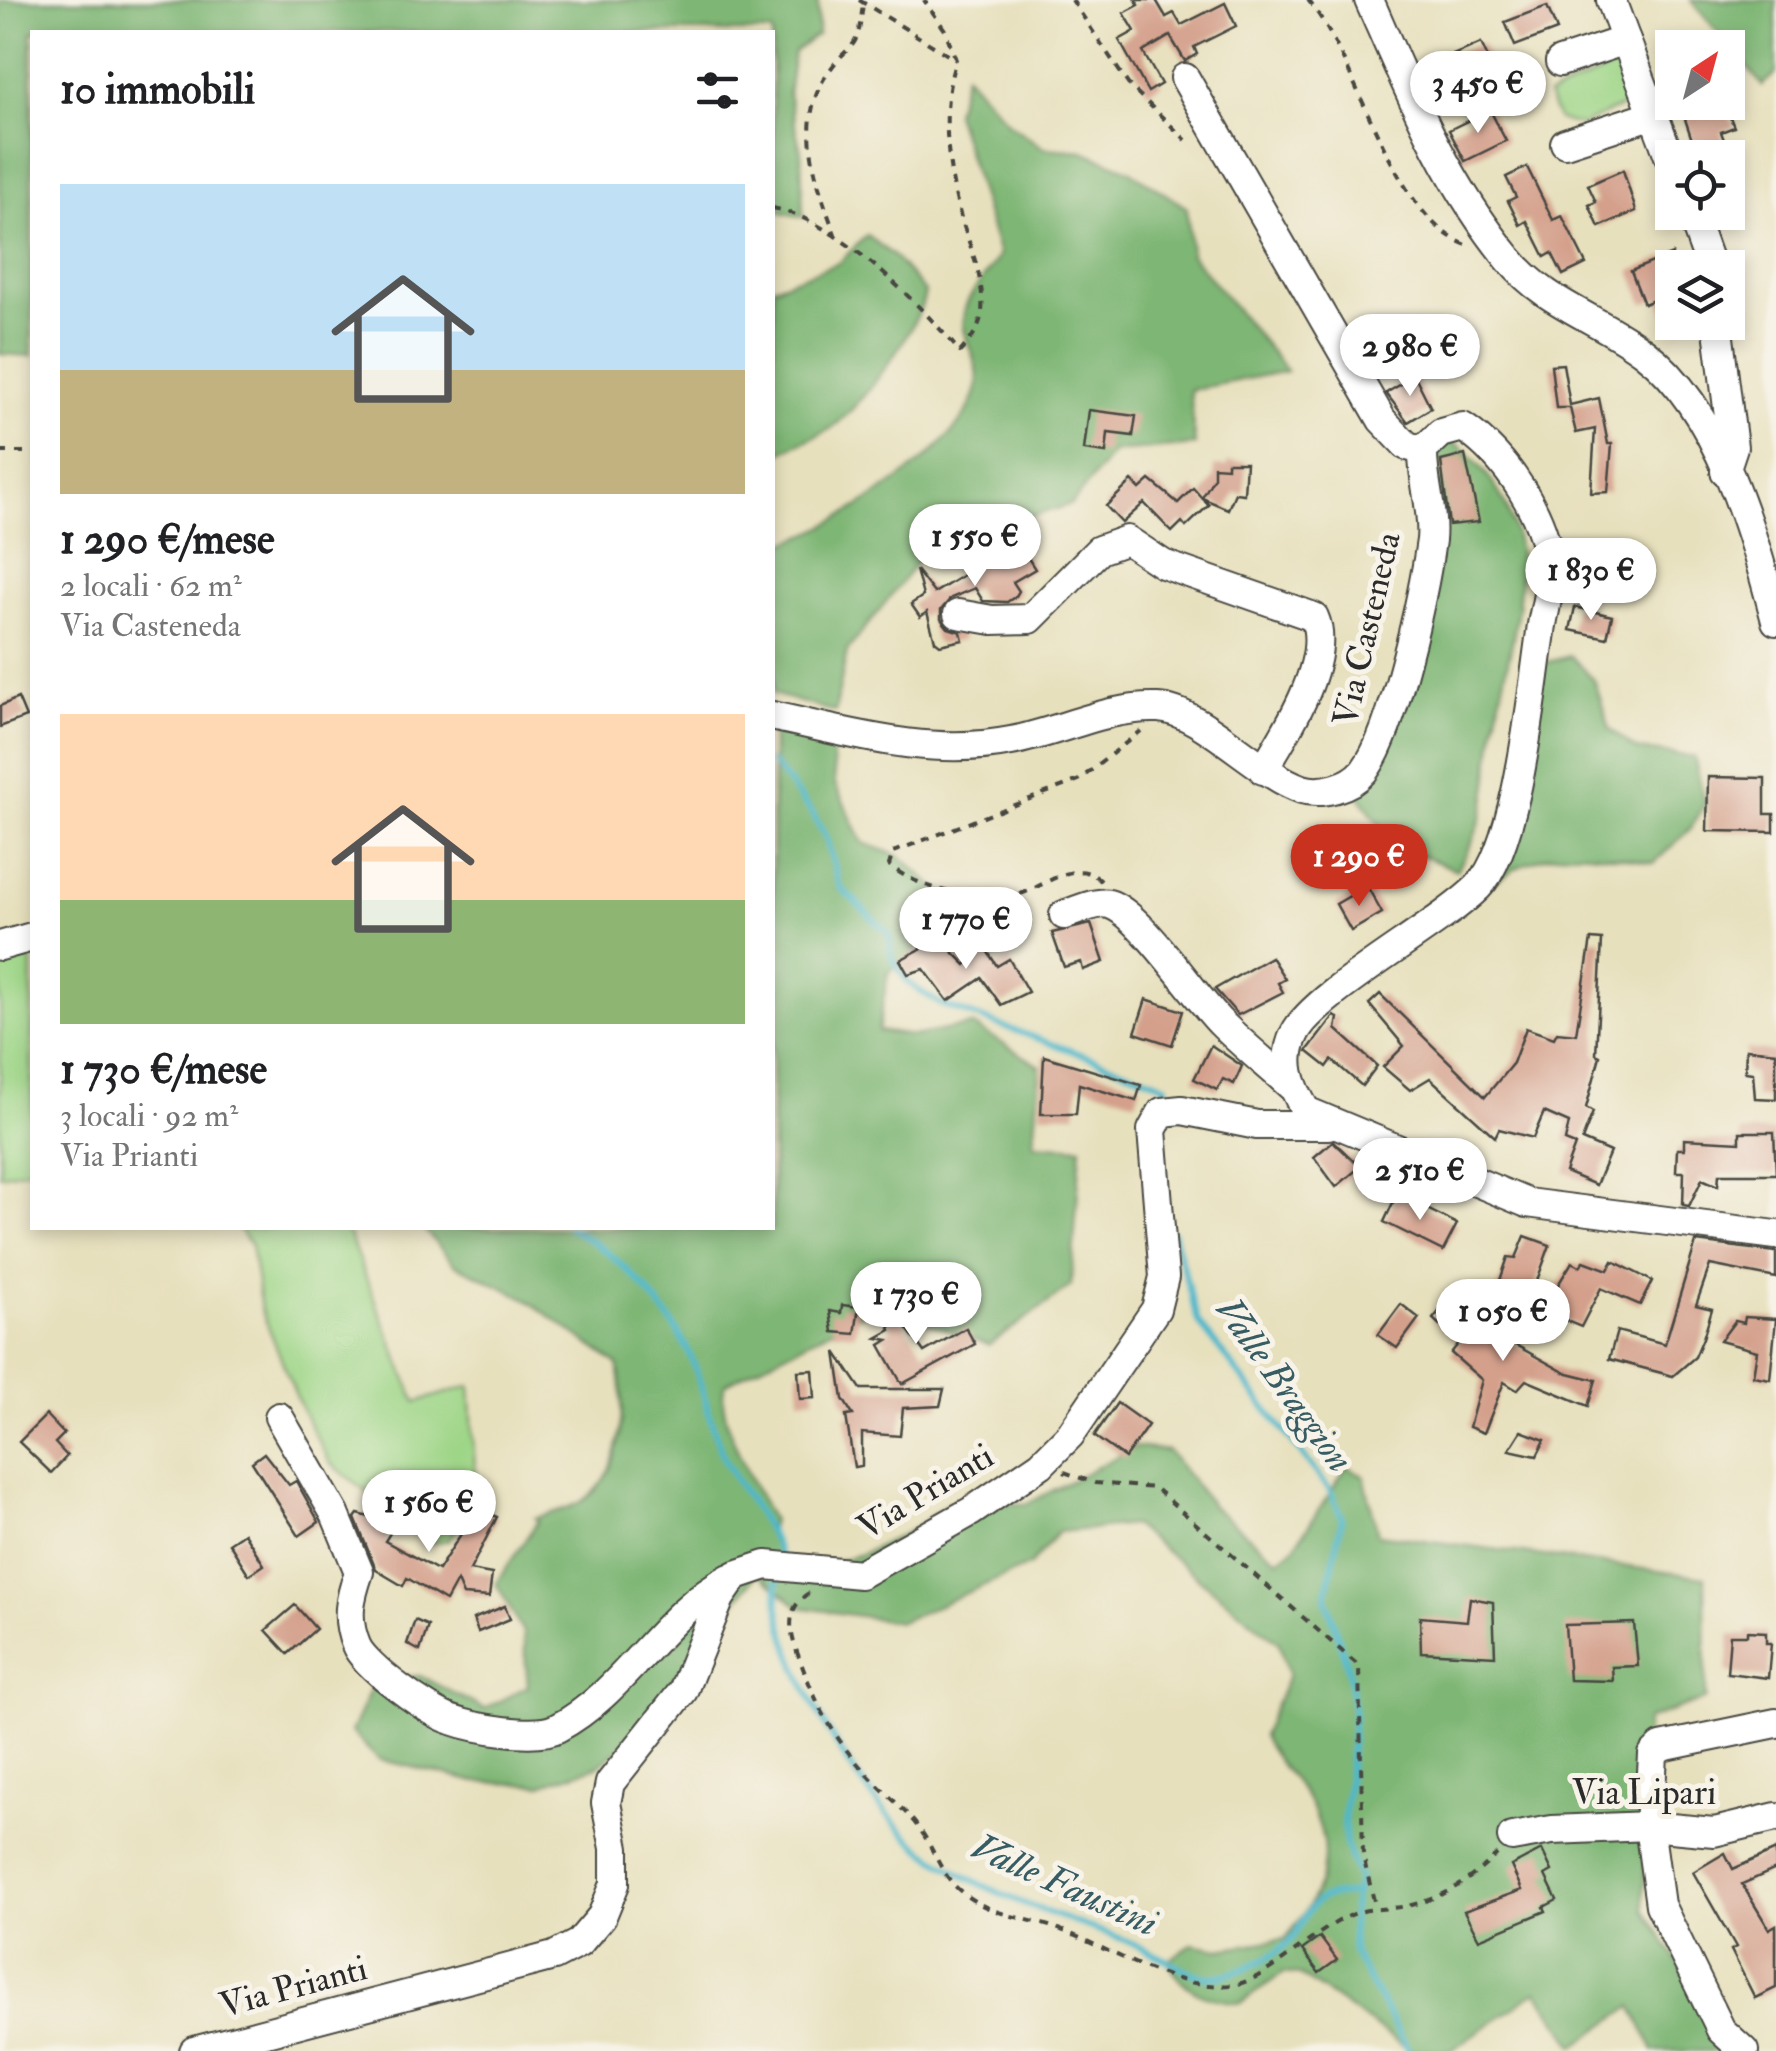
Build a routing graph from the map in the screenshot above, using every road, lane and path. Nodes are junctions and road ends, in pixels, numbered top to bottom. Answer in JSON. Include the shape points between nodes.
{"nodes":[{"id":1,"x":924,"y":0,"type":"edge"},
{"id":2,"x":1072,"y":0,"type":"edge"},
{"id":3,"x":1308,"y":0,"type":"edge"},
{"id":4,"x":1369,"y":0,"type":"edge"},
{"id":5,"x":1611,"y":0,"type":"edge"},
{"id":6,"x":861,"y":1,"type":"edge"},
{"id":7,"x":1626,"y":40,"type":"junction"},
{"id":8,"x":956,"y":60,"type":"junction"},
{"id":9,"x":1560,"y":62,"type":"dead end"},
{"id":10,"x":1185,"y":78,"type":"dead end"},
{"id":11,"x":1654,"y":114,"type":"junction"},
{"id":12,"x":1186,"y":140,"type":"dead end"},
{"id":13,"x":1663,"y":140,"type":"edge"},
{"id":14,"x":1564,"y":143,"type":"dead end"},
{"id":15,"x":775,"y":208,"type":"edge"},
{"id":16,"x":837,"y":240,"type":"junction"},
{"id":17,"x":1476,"y":248,"type":"dead end"},
{"id":18,"x":1719,"y":340,"type":"edge"},
{"id":19,"x":1423,"y":450,"type":"junction"},
{"id":20,"x":0,"y":452,"type":"edge"},
{"id":21,"x":30,"y":452,"type":"edge"},
{"id":22,"x":1724,"y":470,"type":"junction"},
{"id":23,"x":958,"y":614,"type":"dead end"},
{"id":24,"x":1776,"y":621,"type":"edge"},
{"id":25,"x":775,"y":717,"type":"edge"},
{"id":26,"x":1157,"y":728,"type":"dead end"},
{"id":27,"x":1264,"y":770,"type":"junction"},
{"id":28,"x":1110,"y":904,"type":"junction"},
{"id":29,"x":1064,"y":915,"type":"dead end"},
{"id":30,"x":30,"y":938,"type":"edge"},
{"id":31,"x":0,"y":946,"type":"edge"},
{"id":32,"x":1291,"y":1086,"type":"junction"},
{"id":33,"x":1334,"y":1125,"type":"junction"},
{"id":34,"x":1776,"y":1235,"type":"edge"},
{"id":35,"x":279,"y":1417,"type":"dead end"},
{"id":36,"x":1041,"y":1464,"type":"junction"},
{"id":37,"x":736,"y":1575,"type":"junction"},
{"id":38,"x":822,"y":1585,"type":"dead end"},
{"id":39,"x":1776,"y":1724,"type":"edge"},
{"id":40,"x":1776,"y":1817,"type":"edge"},
{"id":41,"x":1649,"y":1826,"type":"junction"},
{"id":42,"x":1512,"y":1837,"type":"joint"},
{"id":43,"x":1374,"y":1906,"type":"junction"},
{"id":44,"x":194,"y":2051,"type":"edge"},
{"id":45,"x":1744,"y":2051,"type":"edge"}],
"edges":[{"from":1,"to":8,"type":"path"},
{"from":2,"to":12,"type":"path","via":[[1128,84]]},
{"from":3,"to":17,"type":"path","via":[[1329,25],[1394,164],[1429,220]]},
{"from":4,"to":22,"type":"street","via":[[1432,144],[1510,260],[1538,289],[1643,352],[1678,382]]},
{"from":5,"to":7,"type":"street"},
{"from":6,"to":8,"type":"path"},
{"from":6,"to":16,"type":"path","via":[[858,43],[826,74],[809,118],[815,180]]},
{"from":7,"to":9,"type":"street"},
{"from":7,"to":11,"type":"street"},
{"from":8,"to":16,"type":"path","via":[[946,89],[960,210],[982,313],[972,339],[960,352],[925,311]]},
{"from":10,"to":19,"type":"street","via":[[1382,420],[1407,446]]},
{"from":11,"to":13,"type":"street"},
{"from":11,"to":14,"type":"street"},
{"from":15,"to":16,"type":"path","via":[[791,211]]},
{"from":18,"to":22,"type":"street","via":[[1733,448]]},
{"from":19,"to":27,"type":"street","name":"Via Casteneda","via":[[1432,536],[1375,752],[1362,774],[1337,789],[1304,790]]},
{"from":19,"to":32,"type":"street","via":[[1441,433],[1463,427],[1484,441],[1536,518],[1550,572],[1526,733],[1501,847],[1481,884],[1295,1031],[1287,1061]]},
{"from":20,"to":21,"type":"path"},
{"from":22,"to":24,"type":"street","via":[[1753,536]]},
{"from":23,"to":27,"type":"street","via":[[1030,619],[1099,550],[1126,540],[1163,564],[1314,617],[1318,652]]},
{"from":25,"to":27,"type":"street","name":"Via Casteneda","via":[[920,748],[1009,742],[1122,710],[1162,708],[1212,732]]},
{"from":26,"to":28,"type":"path","via":[[1142,730],[1079,780],[893,852],[889,865],[936,888],[991,896],[1093,872]]},
{"from":28,"to":29,"type":"street"},
{"from":28,"to":32,"type":"street","via":[[1153,940],[1218,1020]]},
{"from":30,"to":31,"type":"street"},
{"from":32,"to":33,"type":"street","via":[[1306,1111]]},
{"from":33,"to":34,"type":"street","via":[[1527,1204]]},
{"from":33,"to":36,"type":"street","name":"Via Prianti","via":[[1257,1125],[1162,1112],[1152,1130],[1164,1277],[1156,1309],[1070,1435]]},
{"from":35,"to":37,"type":"street","via":[[335,1514],[359,1572],[347,1606],[356,1648],[448,1719],[501,1731],[555,1730],[706,1590]]},
{"from":36,"to":37,"type":"street","name":"Via Prianti","via":[[919,1544],[860,1574],[766,1565]]},
{"from":36,"to":43,"type":"path","via":[[1095,1483],[1155,1488],[1359,1666],[1364,1856]]},
{"from":37,"to":44,"type":"street","name":"Via Prianti","via":[[683,1691],[610,1782],[606,1803],[615,1884],[602,1916],[579,1942],[554,1956]]},
{"from":38,"to":43,"type":"path","via":[[798,1599],[791,1614],[810,1692],[858,1764],[924,1837],[947,1880],[981,1905],[1185,1980],[1233,1985],[1315,1933]]},
{"from":39,"to":41,"type":"street","via":[[1656,1750]]},
{"from":40,"to":41,"type":"street","name":"Via Lipari","via":[[1714,1832]]},
{"from":41,"to":42,"type":"street","name":"Via Lipari"},
{"from":41,"to":45,"type":"street","via":[[1660,1905],[1721,2030]]},
{"from":42,"to":43,"type":"path","via":[[1478,1874],[1424,1902]]}]}
